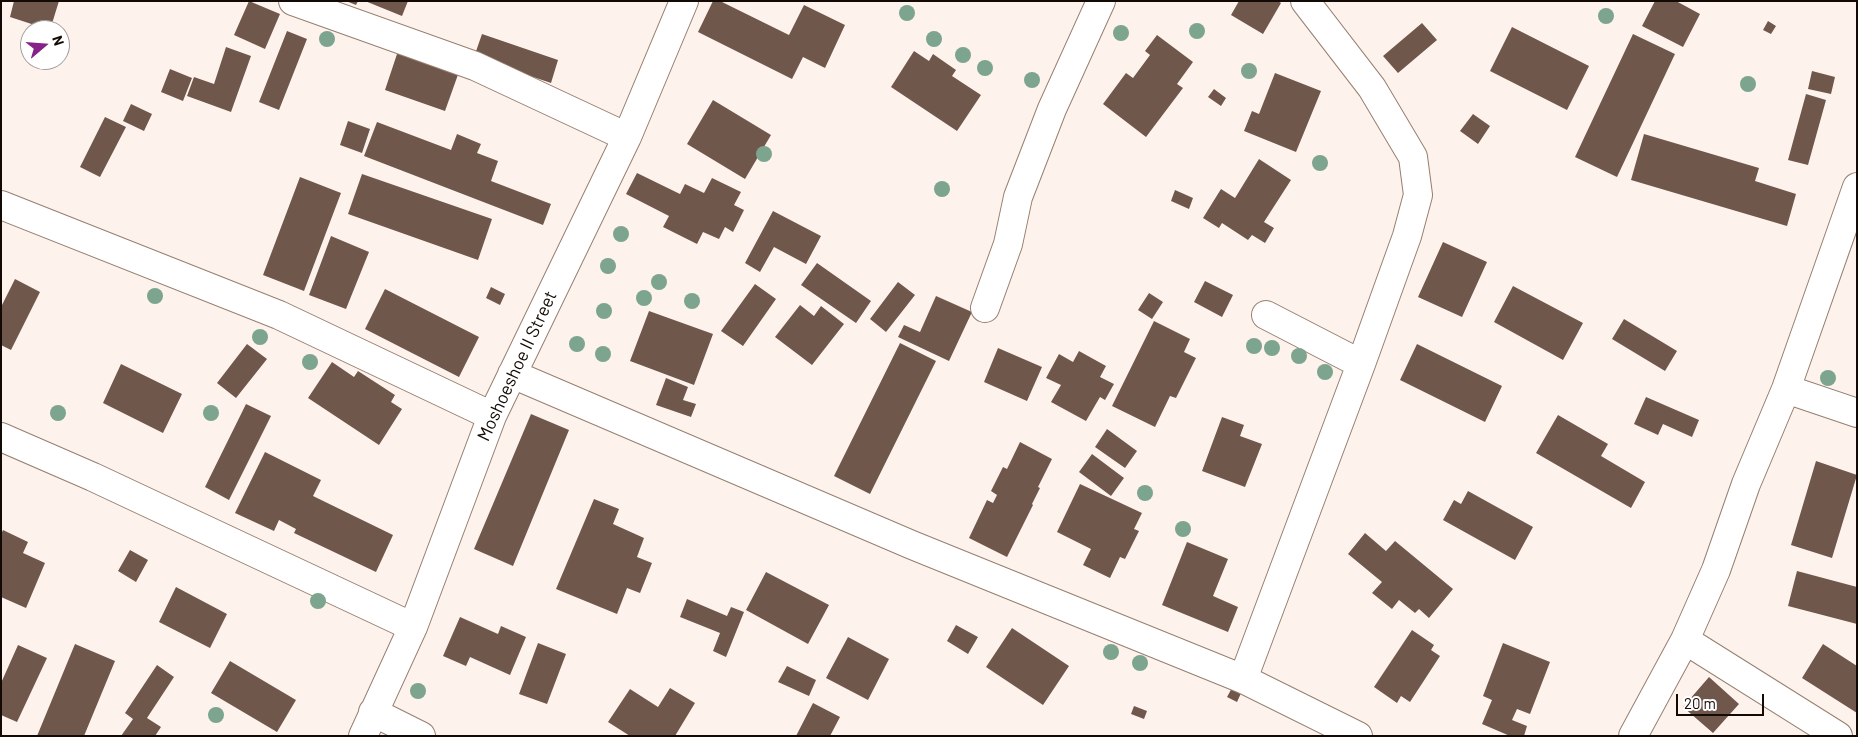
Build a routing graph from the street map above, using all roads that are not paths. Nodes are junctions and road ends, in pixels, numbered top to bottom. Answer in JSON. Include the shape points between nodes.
{"nodes":[{"id":1,"x":293,"y":1,"type":"edge"},
{"id":2,"x":684,"y":1,"type":"edge"},
{"id":3,"x":1101,"y":1,"type":"edge"},
{"id":4,"x":1305,"y":1,"type":"edge"},
{"id":5,"x":627,"y":137,"type":"junction"},
{"id":6,"x":1857,"y":187,"type":"edge"},
{"id":7,"x":1,"y":204,"type":"edge"},
{"id":8,"x":985,"y":308,"type":"dead end"},
{"id":9,"x":1266,"y":315,"type":"dead end"},
{"id":10,"x":1362,"y":364,"type":"junction"},
{"id":11,"x":512,"y":374,"type":"junction"},
{"id":12,"x":1786,"y":389,"type":"junction"},
{"id":13,"x":1857,"y":413,"type":"edge"},
{"id":14,"x":492,"y":416,"type":"junction"},
{"id":15,"x":1,"y":436,"type":"edge"},
{"id":16,"x":413,"y":627,"type":"junction"},
{"id":17,"x":1685,"y":640,"type":"junction"},
{"id":18,"x":1243,"y":679,"type":"junction"},
{"id":19,"x":368,"y":724,"type":"edge"},
{"id":20,"x":421,"y":736,"type":"edge"},
{"id":21,"x":1358,"y":736,"type":"edge"},
{"id":22,"x":1633,"y":736,"type":"edge"},
{"id":23,"x":1838,"y":736,"type":"edge"}],
"edges":[{"from":1,"to":5,"type":"street","via":[[475,66]]},
{"from":2,"to":5,"type":"street","name":"Moshoeshoe II Street"},
{"from":3,"to":8,"type":"street","via":[[1052,109],[1018,197],[1008,244]]},
{"from":4,"to":10,"type":"street","via":[[1372,88],[1413,157],[1418,195]]},
{"from":5,"to":11,"type":"street","name":"Moshoeshoe II Street"},
{"from":6,"to":12,"type":"street"},
{"from":7,"to":14,"type":"street","via":[[279,315]]},
{"from":9,"to":10,"type":"street"},
{"from":10,"to":18,"type":"street"},
{"from":11,"to":14,"type":"street","name":"Moshoeshoe II Street"},
{"from":11,"to":18,"type":"street","via":[[912,545]]},
{"from":12,"to":13,"type":"street"},
{"from":12,"to":17,"type":"street","via":[[1746,484],[1716,570]]},
{"from":14,"to":16,"type":"street","name":"Moshoeshoe II Street"},
{"from":15,"to":16,"type":"street"},
{"from":16,"to":19,"type":"street","name":"Moshoeshoe II Street"},
{"from":17,"to":22,"type":"street"},
{"from":17,"to":23,"type":"street"},
{"from":18,"to":21,"type":"street"},
{"from":19,"to":20,"type":"street"}]}
